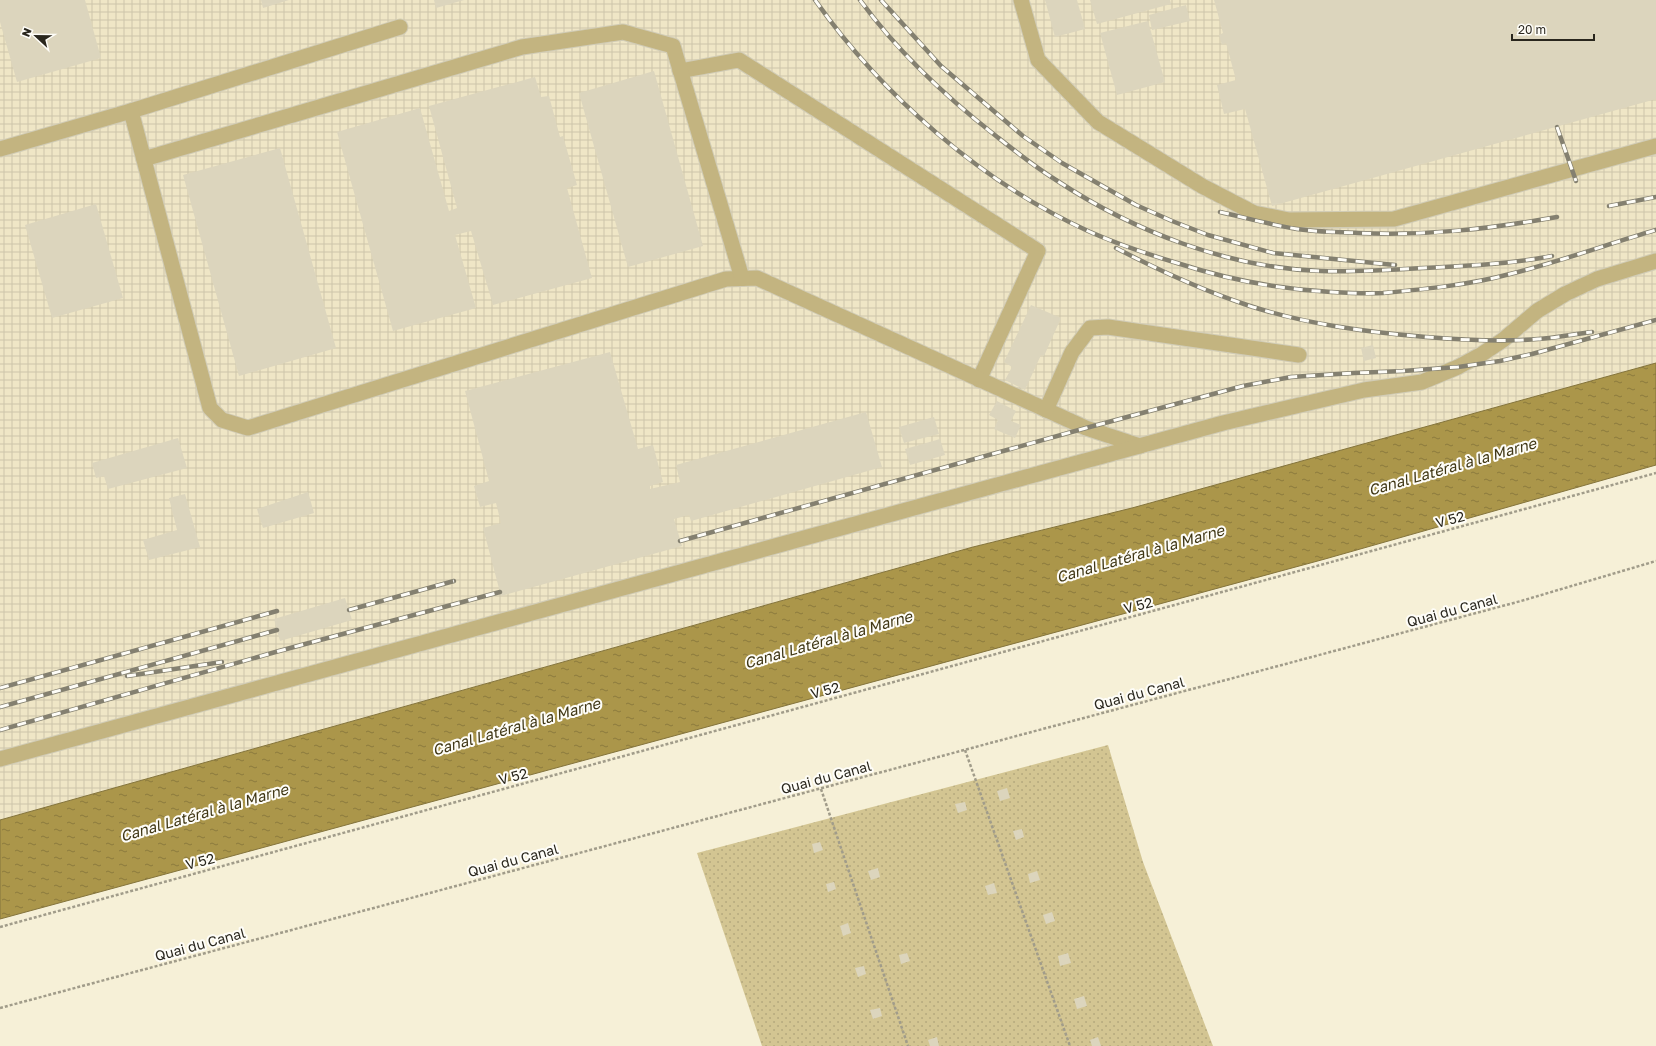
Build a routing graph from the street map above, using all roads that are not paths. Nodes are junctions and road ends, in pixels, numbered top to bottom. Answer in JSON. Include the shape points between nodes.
{"nodes":[{"id":1,"x":1021,"y":0,"type":"edge"},
{"id":2,"x":400,"y":27,"type":"dead end"},
{"id":3,"x":680,"y":71,"type":"junction"},
{"id":4,"x":131,"y":111,"type":"junction"},
{"id":5,"x":1656,"y":146,"type":"edge"},
{"id":6,"x":0,"y":149,"type":"edge"},
{"id":7,"x":144,"y":159,"type":"junction"},
{"id":8,"x":1656,"y":261,"type":"edge"},
{"id":9,"x":742,"y":278,"type":"junction"},
{"id":10,"x":1299,"y":355,"type":"dead end"},
{"id":11,"x":979,"y":380,"type":"junction"},
{"id":12,"x":1046,"y":410,"type":"junction"},
{"id":13,"x":1140,"y":446,"type":"junction"},
{"id":14,"x":0,"y":759,"type":"edge"}],
"edges":[{"from":1,"to":5,"type":"lane","via":[[1038,60],[1098,122],[1202,186],[1254,213],[1290,220],[1394,219]]},
{"from":2,"to":4,"type":"lane"},
{"from":3,"to":7,"type":"lane","via":[[673,46],[623,32],[522,47]]},
{"from":3,"to":9,"type":"lane"},
{"from":3,"to":11,"type":"lane","via":[[739,60],[1038,251]]},
{"from":4,"to":6,"type":"lane"},
{"from":4,"to":7,"type":"lane"},
{"from":7,"to":9,"type":"lane","via":[[210,408],[222,420],[248,428],[726,279]]},
{"from":8,"to":13,"type":"lane","via":[[1597,279],[1566,294],[1538,311],[1482,354],[1422,382],[1364,390],[1223,423]]},
{"from":9,"to":11,"type":"lane","via":[[757,278]]},
{"from":10,"to":12,"type":"lane","via":[[1108,327],[1090,328],[1072,352]]},
{"from":11,"to":12,"type":"lane"},
{"from":12,"to":13,"type":"lane","via":[[1086,428]]},
{"from":13,"to":14,"type":"lane"}]}
